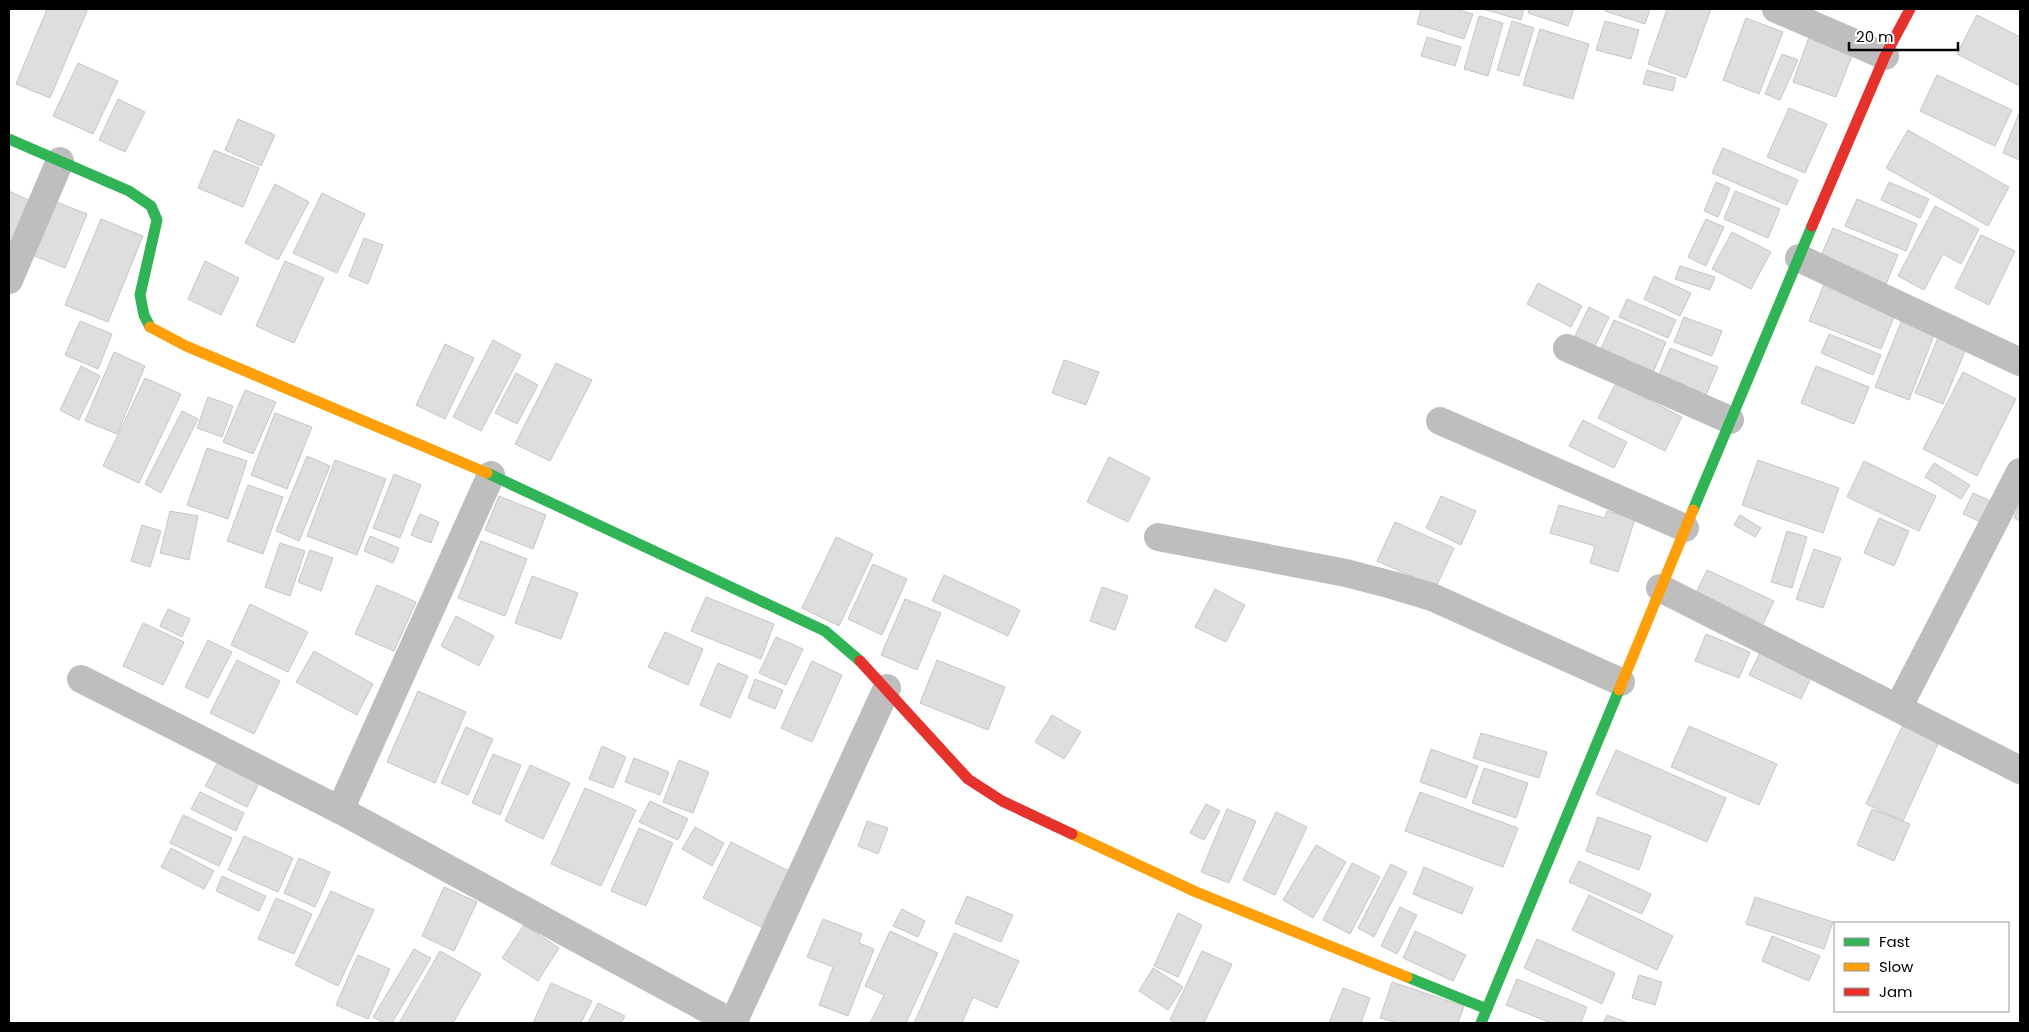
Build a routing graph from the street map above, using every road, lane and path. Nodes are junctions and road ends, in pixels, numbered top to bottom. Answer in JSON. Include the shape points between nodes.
{"nodes":[{"id":1,"x":1776,"y":9,"type":"edge"},
{"id":2,"x":1910,"y":9,"type":"edge"},
{"id":3,"x":1885,"y":56,"type":"junction"},
{"id":4,"x":9,"y":138,"type":"edge"},
{"id":5,"x":60,"y":161,"type":"junction"},
{"id":6,"x":1799,"y":258,"type":"junction"},
{"id":7,"x":9,"y":280,"type":"edge"},
{"id":8,"x":1566,"y":348,"type":"dead end"},
{"id":9,"x":2020,"y":362,"type":"edge"},
{"id":10,"x":1730,"y":420,"type":"junction"},
{"id":11,"x":1440,"y":421,"type":"dead end"},
{"id":12,"x":2020,"y":472,"type":"edge"},
{"id":13,"x":491,"y":475,"type":"junction"},
{"id":14,"x":1685,"y":528,"type":"junction"},
{"id":15,"x":1158,"y":537,"type":"dead end"},
{"id":16,"x":1660,"y":588,"type":"junction"},
{"id":17,"x":81,"y":679,"type":"dead end"},
{"id":18,"x":1621,"y":682,"type":"junction"},
{"id":19,"x":887,"y":688,"type":"junction"},
{"id":20,"x":1898,"y":708,"type":"junction"},
{"id":21,"x":2020,"y":770,"type":"edge"},
{"id":22,"x":340,"y":810,"type":"junction"},
{"id":23,"x":1487,"y":1009,"type":"junction"},
{"id":24,"x":733,"y":1023,"type":"edge"},
{"id":25,"x":1481,"y":1023,"type":"edge"}],
"edges":[{"from":1,"to":3,"type":"street"},
{"from":2,"to":3,"type":"street"},
{"from":3,"to":6,"type":"street"},
{"from":4,"to":5,"type":"street"},
{"from":5,"to":7,"type":"street"},
{"from":5,"to":13,"type":"street","via":[[129,191],[151,206],[156,220],[140,295],[150,327],[186,346]]},
{"from":6,"to":9,"type":"street"},
{"from":6,"to":10,"type":"street"},
{"from":8,"to":10,"type":"street"},
{"from":10,"to":14,"type":"street"},
{"from":11,"to":14,"type":"street"},
{"from":12,"to":20,"type":"street"},
{"from":13,"to":19,"type":"street","via":[[825,631]]},
{"from":13,"to":22,"type":"street"},
{"from":14,"to":16,"type":"street"},
{"from":15,"to":18,"type":"street","via":[[1346,573],[1432,597]]},
{"from":16,"to":18,"type":"street"},
{"from":16,"to":20,"type":"street"},
{"from":17,"to":22,"type":"street"},
{"from":18,"to":23,"type":"street"},
{"from":19,"to":23,"type":"street","via":[[968,779],[1002,801],[1196,892]]},
{"from":19,"to":24,"type":"street"},
{"from":20,"to":21,"type":"street"},
{"from":22,"to":24,"type":"street"},
{"from":23,"to":25,"type":"street"}]}
